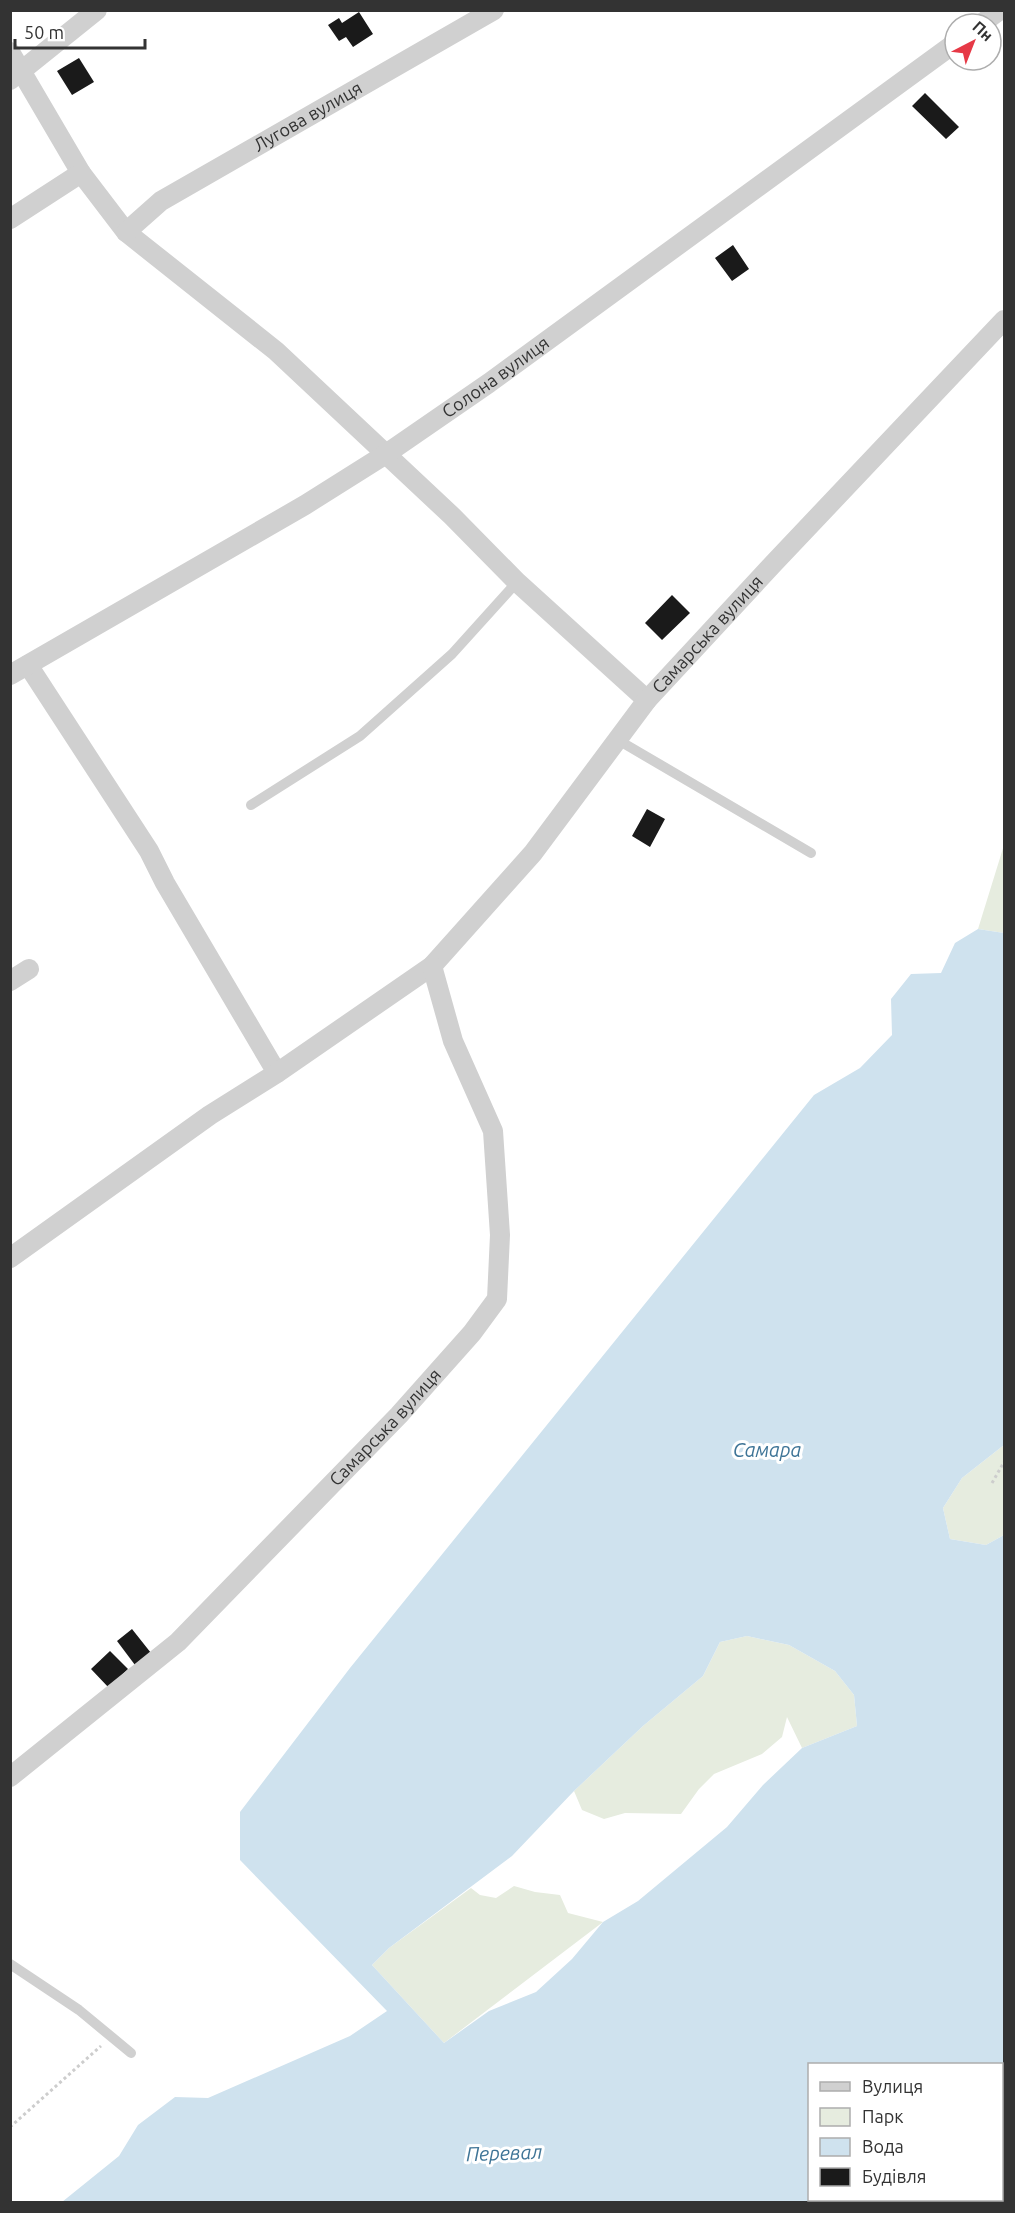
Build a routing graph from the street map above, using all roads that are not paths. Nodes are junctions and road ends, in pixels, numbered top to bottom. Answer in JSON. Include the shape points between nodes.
{"nodes":[{"id":1,"x":97,"y":10,"type":"edge"},
{"id":2,"x":494,"y":10,"type":"edge"},
{"id":3,"x":10,"y":52,"type":"edge"},
{"id":4,"x":943,"y":52,"type":"edge"},
{"id":5,"x":16,"y":76,"type":"edge"},
{"id":6,"x":81,"y":172,"type":"junction"},
{"id":7,"x":10,"y":219,"type":"edge"},
{"id":8,"x":126,"y":232,"type":"junction"},
{"id":9,"x":1005,"y":320,"type":"edge"},
{"id":10,"x":386,"y":454,"type":"junction"},
{"id":11,"x":517,"y":582,"type":"junction"},
{"id":12,"x":28,"y":665,"type":"junction"},
{"id":13,"x":10,"y":675,"type":"edge"},
{"id":14,"x":647,"y":700,"type":"junction"},
{"id":15,"x":618,"y":740,"type":"junction"},
{"id":16,"x":251,"y":805,"type":"dead end"},
{"id":17,"x":811,"y":853,"type":"dead end"},
{"id":18,"x":432,"y":966,"type":"junction"},
{"id":19,"x":29,"y":969,"type":"dead end"},
{"id":20,"x":10,"y":981,"type":"edge"},
{"id":21,"x":277,"y":1073,"type":"junction"},
{"id":22,"x":10,"y":1258,"type":"edge"},
{"id":23,"x":10,"y":1777,"type":"edge"},
{"id":24,"x":10,"y":1964,"type":"edge"},
{"id":25,"x":131,"y":2053,"type":"dead end"}],
"edges":[{"from":1,"to":5,"type":"street"},
{"from":2,"to":8,"type":"street","name":"Лугова вулиця","via":[[161,201]]},
{"from":3,"to":5,"type":"street"},
{"from":4,"to":10,"type":"street","name":"Солона вулиця"},
{"from":5,"to":6,"type":"street"},
{"from":6,"to":7,"type":"street"},
{"from":6,"to":8,"type":"street"},
{"from":8,"to":10,"type":"street","via":[[276,351]]},
{"from":9,"to":14,"type":"street","name":"Самарська вулиця"},
{"from":10,"to":11,"type":"street"},
{"from":10,"to":12,"type":"street","name":"Солона вулиця","via":[[306,505]]},
{"from":11,"to":14,"type":"street"},
{"from":11,"to":16,"type":"lane","via":[[452,654],[360,736]]},
{"from":12,"to":13,"type":"street","name":"Солона вулиця"},
{"from":12,"to":21,"type":"street","via":[[149,851]]},
{"from":14,"to":15,"type":"street","name":"Самарська вулиця"},
{"from":15,"to":17,"type":"lane"},
{"from":15,"to":18,"type":"street","name":"Самарська вулиця","via":[[533,853]]},
{"from":18,"to":21,"type":"street","name":"Самарська вулиця"},
{"from":18,"to":23,"type":"street","name":"Самарська вулиця","via":[[453,1041],[493,1131],[500,1235],[497,1299],[399,1415],[178,1642]]},
{"from":19,"to":20,"type":"street"},
{"from":21,"to":22,"type":"street","name":"Самарська вулиця","via":[[210,1115]]},
{"from":24,"to":25,"type":"lane","via":[[79,2010]]}]}
